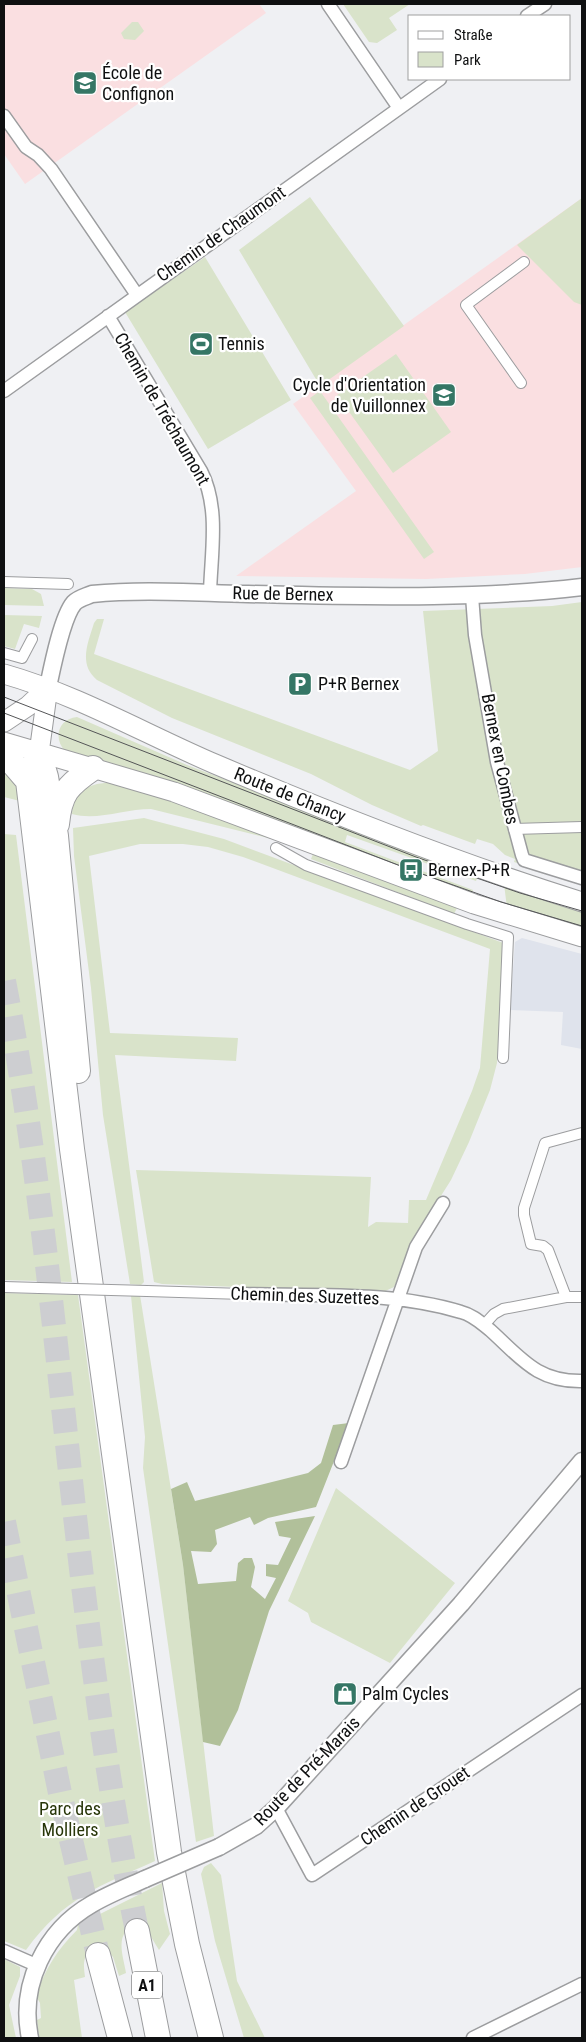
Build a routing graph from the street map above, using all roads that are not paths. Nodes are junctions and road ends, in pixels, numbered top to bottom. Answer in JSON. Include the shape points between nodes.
{"nodes":[{"id":1,"x":328,"y":4,"type":"edge"},
{"id":2,"x":545,"y":4,"type":"edge"},
{"id":3,"x":528,"y":15,"type":"edge"},
{"id":4,"x":439,"y":80,"type":"edge"},
{"id":5,"x":399,"y":108,"type":"junction"},
{"id":6,"x":4,"y":116,"type":"edge"},
{"id":7,"x":524,"y":262,"type":"dead end"},
{"id":8,"x":137,"y":295,"type":"junction"},
{"id":9,"x":108,"y":316,"type":"junction"},
{"id":10,"x":521,"y":383,"type":"dead end"},
{"id":11,"x":4,"y":391,"type":"edge"},
{"id":12,"x":4,"y":582,"type":"edge"},
{"id":13,"x":68,"y":584,"type":"dead end"},
{"id":14,"x":582,"y":587,"type":"edge"},
{"id":15,"x":210,"y":593,"type":"junction"},
{"id":16,"x":472,"y":596,"type":"junction"},
{"id":17,"x":32,"y":639,"type":"dead end"},
{"id":18,"x":4,"y":653,"type":"edge"},
{"id":19,"x":4,"y":674,"type":"edge"},
{"id":20,"x":48,"y":687,"type":"junction"},
{"id":21,"x":4,"y":722,"type":"edge"},
{"id":22,"x":4,"y":742,"type":"edge"},
{"id":23,"x":4,"y":753,"type":"edge"},
{"id":24,"x":39,"y":753,"type":"junction"},
{"id":25,"x":93,"y":768,"type":"junction"},
{"id":26,"x":28,"y":781,"type":"junction"},
{"id":27,"x":582,"y":827,"type":"edge"},
{"id":28,"x":514,"y":829,"type":"junction"},
{"id":29,"x":56,"y":836,"type":"junction"},
{"id":30,"x":276,"y":848,"type":"dead end"},
{"id":31,"x":582,"y":878,"type":"edge"},
{"id":32,"x":582,"y":902,"type":"edge"},
{"id":33,"x":582,"y":937,"type":"edge"},
{"id":34,"x":503,"y":1058,"type":"dead end"},
{"id":35,"x":582,"y":1133,"type":"edge"},
{"id":36,"x":443,"y":1203,"type":"dead end"},
{"id":37,"x":4,"y":1287,"type":"edge"},
{"id":38,"x":243,"y":1294,"type":"joint"},
{"id":39,"x":566,"y":1297,"type":"junction"},
{"id":40,"x":582,"y":1297,"type":"edge"},
{"id":41,"x":398,"y":1300,"type":"junction"},
{"id":42,"x":484,"y":1326,"type":"junction"},
{"id":43,"x":582,"y":1381,"type":"edge"},
{"id":44,"x":582,"y":1461,"type":"edge"},
{"id":45,"x":341,"y":1462,"type":"dead end"},
{"id":46,"x":582,"y":1695,"type":"edge"},
{"id":47,"x":276,"y":1808,"type":"junction"},
{"id":48,"x":137,"y":1931,"type":"tunnel mouth"},
{"id":49,"x":4,"y":1951,"type":"edge"},
{"id":50,"x":98,"y":1955,"type":"tunnel mouth"},
{"id":51,"x":36,"y":1965,"type":"junction"},
{"id":52,"x":582,"y":1984,"type":"edge"},
{"id":53,"x":30,"y":2038,"type":"edge"},
{"id":54,"x":120,"y":2038,"type":"edge"},
{"id":55,"x":158,"y":2038,"type":"edge"},
{"id":56,"x":211,"y":2038,"type":"edge"},
{"id":57,"x":228,"y":2038,"type":"edge"},
{"id":58,"x":473,"y":2038,"type":"edge"}],
"edges":[{"from":1,"to":5,"type":"street"},
{"from":2,"to":3,"type":"street"},
{"from":4,"to":5,"type":"street","name":"Chemin de Chaumont"},
{"from":5,"to":8,"type":"street","name":"Chemin de Chaumont"},
{"from":6,"to":8,"type":"street","via":[[26,147],[51,169]]},
{"from":7,"to":10,"type":"street","via":[[466,305]]},
{"from":8,"to":9,"type":"street","name":"Chemin de Chaumont"},
{"from":9,"to":11,"type":"street","name":"Chemin de Chaumont"},
{"from":9,"to":15,"type":"street","name":"Chemin de Tréchaumont","via":[[209,489],[213,511]]},
{"from":12,"to":13,"type":"street"},
{"from":14,"to":16,"type":"street","name":"Rue de Bernex"},
{"from":15,"to":16,"type":"street","name":"Rue de Bernex"},
{"from":15,"to":20,"type":"street","name":"Rue de Bernex","via":[[107,593],[81,598],[70,609]]},
{"from":16,"to":28,"type":"street","name":"Bernex en Combes","via":[[475,635]]},
{"from":17,"to":18,"type":"street","via":[[22,658]]},
{"from":19,"to":20,"type":"main road","name":"Route de Chancy"},
{"from":20,"to":21,"type":"main road"},
{"from":20,"to":24,"type":"main road"},
{"from":20,"to":32,"type":"main road","name":"Route de Chancy","via":[[216,764],[357,822],[491,873]]},
{"from":22,"to":24,"type":"main road","name":"Route de Chancy"},
{"from":23,"to":26,"type":"highway"},
{"from":24,"to":25,"type":"main road","name":"Route de Chancy"},
{"from":24,"to":26,"type":"highway"},
{"from":24,"to":29,"type":"highway"},
{"from":25,"to":29,"type":"highway","via":[[65,792],[58,809]]},
{"from":25,"to":33,"type":"main road","name":"Route de Chancy","via":[[200,800],[467,901]]},
{"from":26,"to":56,"type":"highway","via":[[72,1149],[168,1842],[187,1944]]},
{"from":27,"to":28,"type":"street"},
{"from":28,"to":31,"type":"street","name":"Bernex en Combes","via":[[524,860]]},
{"from":29,"to":57,"type":"highway","via":[[87,1155],[178,1811],[203,1946]]},
{"from":30,"to":34,"type":"street","via":[[306,865],[508,937]]},
{"from":35,"to":39,"type":"street","via":[[545,1143],[524,1215],[531,1244],[548,1250]]},
{"from":36,"to":41,"type":"street","via":[[416,1247]]},
{"from":37,"to":38,"type":"street","name":"Chemin des Suzettes","bridge":true},
{"from":38,"to":41,"type":"street","name":"Chemin des Suzettes"},
{"from":39,"to":40,"type":"street"},
{"from":39,"to":42,"type":"street","via":[[503,1309]]},
{"from":41,"to":42,"type":"street","name":"Chemin des Suzettes","via":[[464,1312]]},
{"from":41,"to":45,"type":"street"},
{"from":42,"to":43,"type":"street","name":"Chemin des Suzettes","via":[[529,1367],[561,1381]]},
{"from":44,"to":47,"type":"street","name":"Route de Pré-Marais","via":[[461,1604]]},
{"from":46,"to":47,"type":"street","name":"Chemin de Grouet","via":[[312,1875]]},
{"from":47,"to":51,"type":"street","name":"Route de Pré-Marais","bridge":true,"via":[[256,1826],[219,1847],[92,1904],[66,1922]]},
{"from":48,"to":55,"type":"highway","number":"A1"},
{"from":49,"to":51,"type":"street"},
{"from":50,"to":54,"type":"highway","number":"A1"},
{"from":51,"to":53,"type":"street","name":"Route de Pré-Marais","via":[[27,2003]]},
{"from":52,"to":58,"type":"street"}]}
